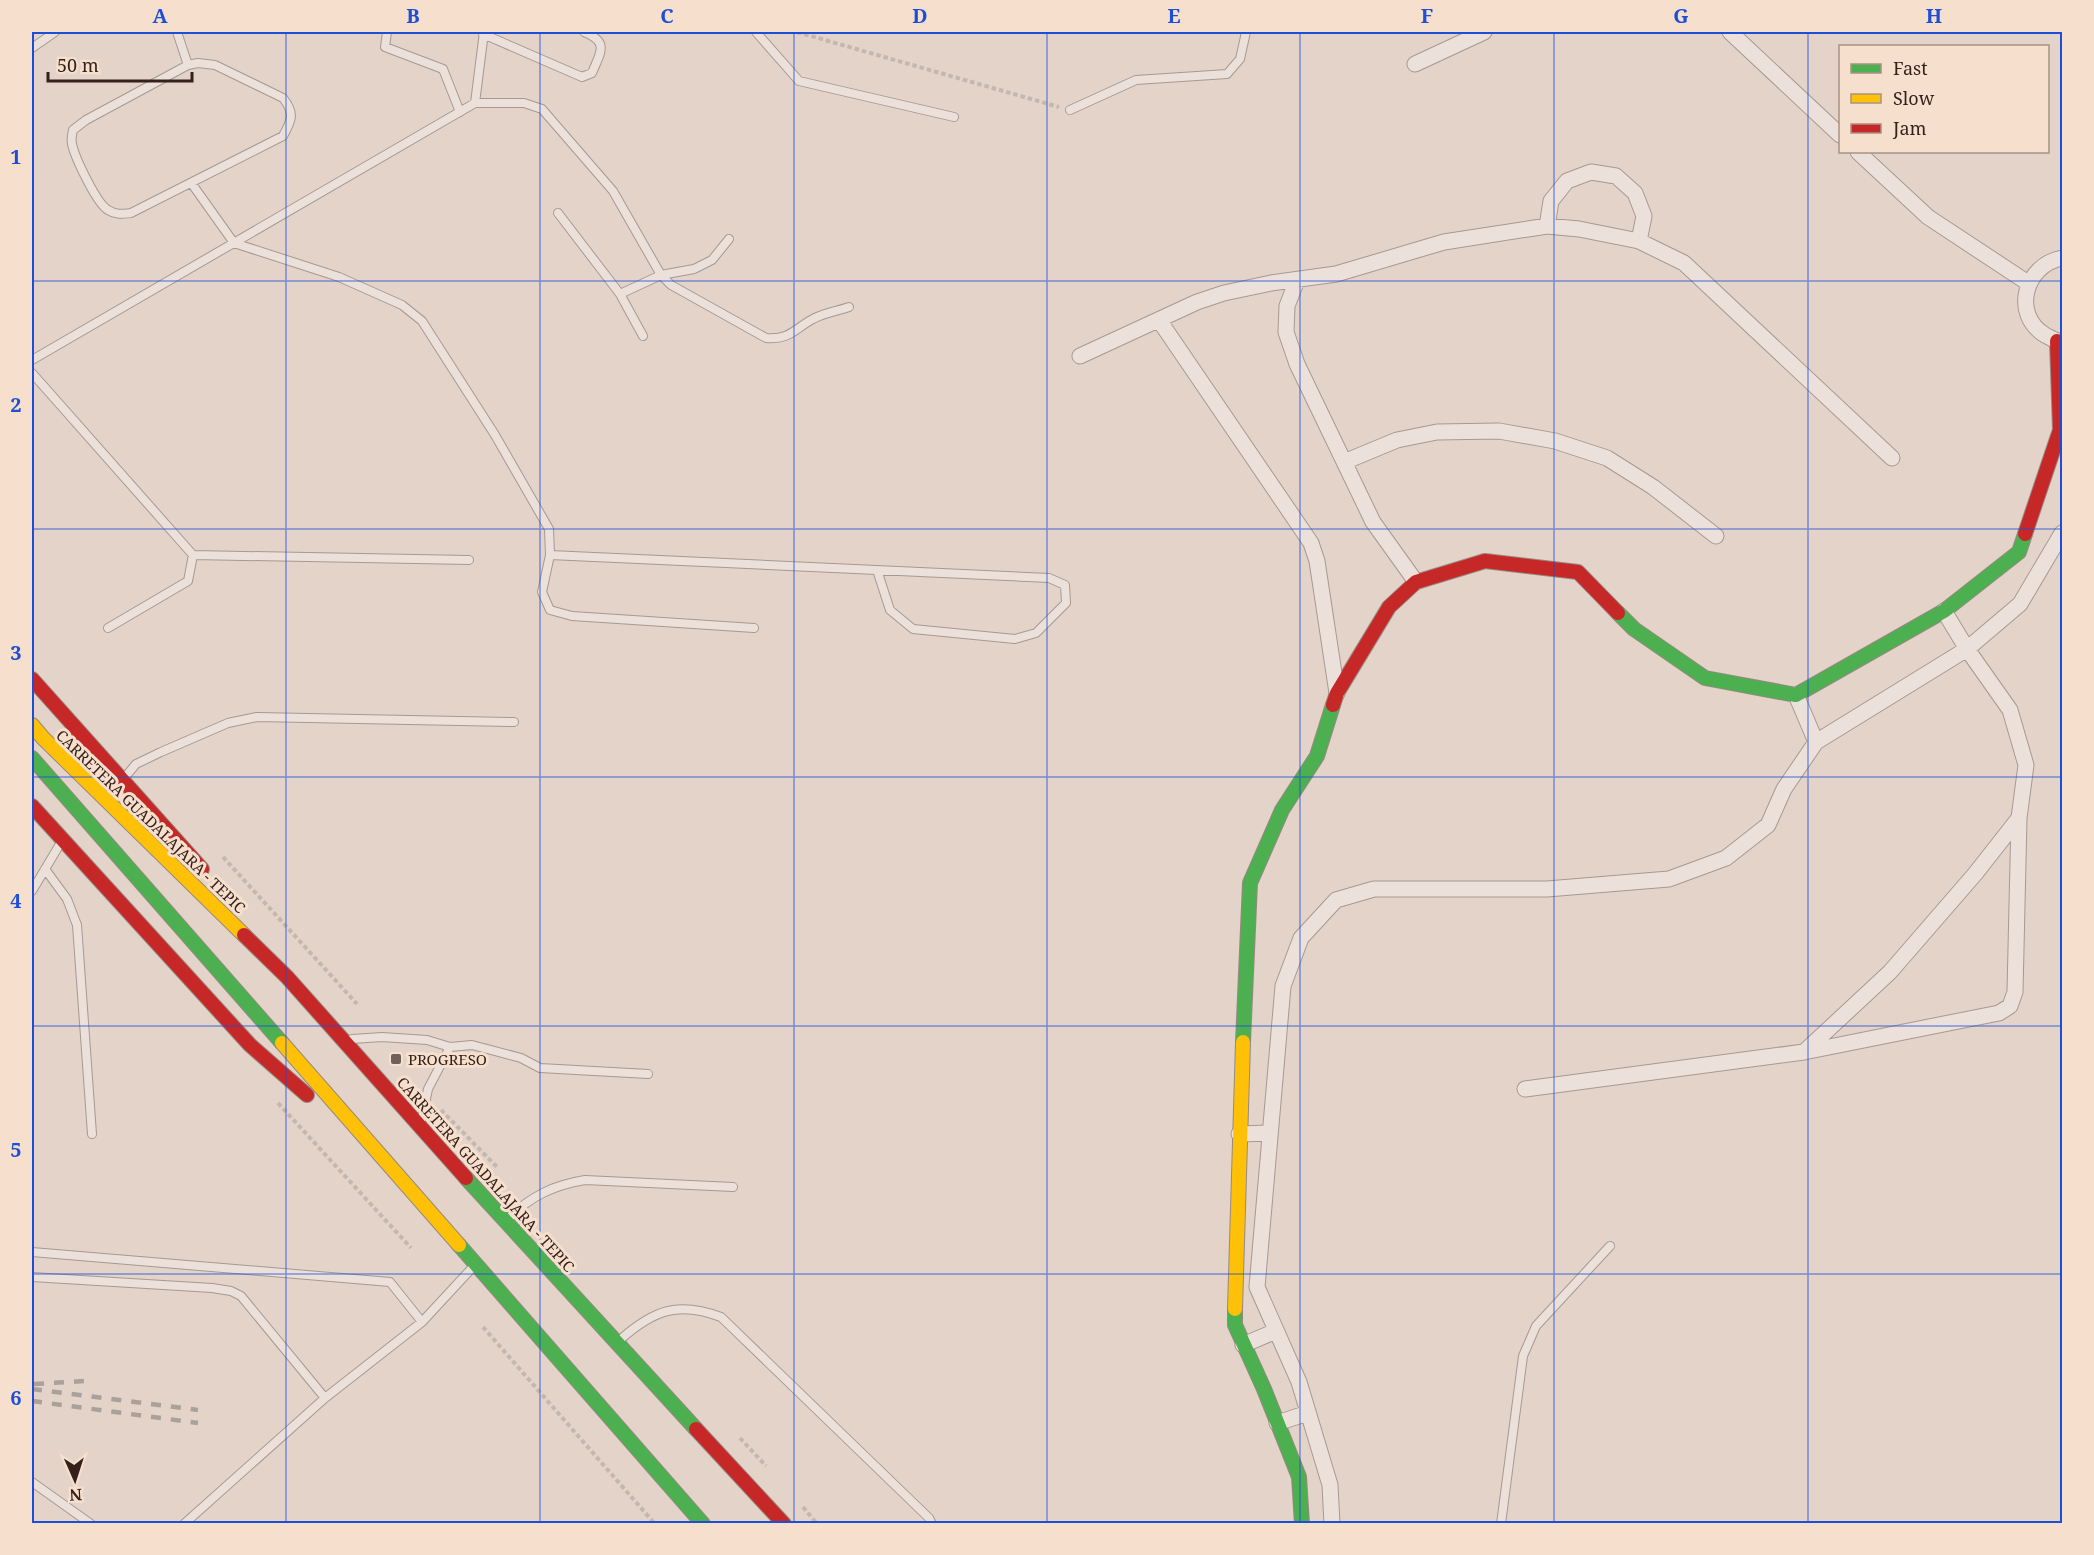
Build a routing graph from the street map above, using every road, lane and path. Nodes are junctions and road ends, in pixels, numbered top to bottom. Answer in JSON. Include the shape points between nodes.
{"nodes":[{"id":1,"x":55,"y":32,"type":"edge"},
{"id":2,"x":177,"y":32,"type":"edge"},
{"id":3,"x":387,"y":32,"type":"edge"},
{"id":4,"x":584,"y":32,"type":"edge"},
{"id":5,"x":756,"y":32,"type":"edge"},
{"id":6,"x":797,"y":32,"type":"edge"},
{"id":7,"x":1246,"y":32,"type":"edge"},
{"id":8,"x":1484,"y":32,"type":"edge"},
{"id":9,"x":1730,"y":32,"type":"edge"},
{"id":10,"x":483,"y":33,"type":"edge"},
{"id":11,"x":32,"y":48,"type":"edge"},
{"id":12,"x":1415,"y":64,"type":"dead end"},
{"id":13,"x":188,"y":65,"type":"junction"},
{"id":14,"x":475,"y":103,"type":"junction"},
{"id":15,"x":1070,"y":110,"type":"joint"},
{"id":16,"x":460,"y":112,"type":"junction"},
{"id":17,"x":954,"y":117,"type":"dead end"},
{"id":18,"x":1839,"y":134,"type":"edge"},
{"id":19,"x":1859,"y":153,"type":"edge"},
{"id":20,"x":192,"y":183,"type":"junction"},
{"id":21,"x":558,"y":213,"type":"dead end"},
{"id":22,"x":1547,"y":226,"type":"junction"},
{"id":23,"x":729,"y":239,"type":"dead end"},
{"id":24,"x":1639,"y":241,"type":"junction"},
{"id":25,"x":234,"y":243,"type":"junction"},
{"id":26,"x":2062,"y":258,"type":"edge"},
{"id":27,"x":661,"y":276,"type":"junction"},
{"id":28,"x":1297,"y":280,"type":"junction"},
{"id":29,"x":2028,"y":284,"type":"junction"},
{"id":30,"x":620,"y":294,"type":"junction"},
{"id":31,"x":849,"y":307,"type":"dead end"},
{"id":32,"x":1159,"y":320,"type":"junction"},
{"id":33,"x":643,"y":336,"type":"dead end"},
{"id":34,"x":2060,"y":341,"type":"edge"},
{"id":35,"x":1080,"y":356,"type":"dead end"},
{"id":36,"x":32,"y":360,"type":"edge"},
{"id":37,"x":32,"y":373,"type":"edge"},
{"id":38,"x":1892,"y":458,"type":"dead end"},
{"id":39,"x":1344,"y":462,"type":"junction"},
{"id":40,"x":2062,"y":533,"type":"edge"},
{"id":41,"x":1716,"y":536,"type":"dead end"},
{"id":42,"x":193,"y":555,"type":"junction"},
{"id":43,"x":550,"y":555,"type":"junction"},
{"id":44,"x":469,"y":560,"type":"dead end"},
{"id":45,"x":877,"y":570,"type":"junction"},
{"id":46,"x":1416,"y":582,"type":"junction"},
{"id":47,"x":1944,"y":611,"type":"junction"},
{"id":48,"x":108,"y":628,"type":"dead end"},
{"id":49,"x":754,"y":628,"type":"dead end"},
{"id":50,"x":1967,"y":649,"type":"junction"},
{"id":51,"x":32,"y":679,"type":"edge"},
{"id":52,"x":1337,"y":693,"type":"junction"},
{"id":53,"x":1796,"y":695,"type":"junction"},
{"id":54,"x":514,"y":722,"type":"dead end"},
{"id":55,"x":32,"y":725,"type":"edge"},
{"id":56,"x":1815,"y":742,"type":"junction"},
{"id":57,"x":32,"y":758,"type":"edge"},
{"id":58,"x":122,"y":781,"type":"junction"},
{"id":59,"x":32,"y":806,"type":"edge"},
{"id":60,"x":2019,"y":818,"type":"junction"},
{"id":61,"x":63,"y":841,"type":"junction"},
{"id":62,"x":232,"y":866,"type":"dead end"},
{"id":63,"x":45,"y":869,"type":"junction"},
{"id":64,"x":209,"y":877,"type":"dead end"},
{"id":65,"x":32,"y":891,"type":"edge"},
{"id":66,"x":240,"y":911,"type":"dead end"},
{"id":67,"x":287,"y":976,"type":"junction"},
{"id":68,"x":357,"y":1004,"type":"dead end"},
{"id":69,"x":342,"y":1040,"type":"junction"},
{"id":70,"x":450,"y":1047,"type":"junction"},
{"id":71,"x":1804,"y":1052,"type":"junction"},
{"id":72,"x":648,"y":1074,"type":"dead end"},
{"id":73,"x":1525,"y":1089,"type":"dead end"},
{"id":74,"x":441,"y":1110,"type":"dead end"},
{"id":75,"x":420,"y":1128,"type":"junction"},
{"id":76,"x":1270,"y":1133,"type":"junction"},
{"id":77,"x":92,"y":1134,"type":"dead end"},
{"id":78,"x":1239,"y":1134,"type":"junction"},
{"id":79,"x":498,"y":1168,"type":"dead end"},
{"id":80,"x":397,"y":1174,"type":"junction"},
{"id":81,"x":733,"y":1187,"type":"dead end"},
{"id":82,"x":506,"y":1221,"type":"junction"},
{"id":83,"x":1610,"y":1246,"type":"dead end"},
{"id":84,"x":32,"y":1252,"type":"edge"},
{"id":85,"x":476,"y":1264,"type":"junction"},
{"id":86,"x":32,"y":1276,"type":"edge"},
{"id":87,"x":422,"y":1322,"type":"junction"},
{"id":88,"x":483,"y":1327,"type":"dead end"},
{"id":89,"x":1276,"y":1331,"type":"junction"},
{"id":90,"x":617,"y":1342,"type":"junction"},
{"id":91,"x":1243,"y":1344,"type":"junction"},
{"id":92,"x":325,"y":1398,"type":"junction"},
{"id":93,"x":1308,"y":1413,"type":"junction"},
{"id":94,"x":1277,"y":1423,"type":"junction"},
{"id":95,"x":32,"y":1482,"type":"edge"},
{"id":96,"x":91,"y":1524,"type":"edge"},
{"id":97,"x":184,"y":1524,"type":"edge"},
{"id":98,"x":655,"y":1524,"type":"edge"},
{"id":99,"x":703,"y":1524,"type":"edge"},
{"id":100,"x":784,"y":1524,"type":"edge"},
{"id":101,"x":932,"y":1524,"type":"edge"},
{"id":102,"x":1302,"y":1524,"type":"edge"},
{"id":103,"x":1332,"y":1524,"type":"edge"},
{"id":104,"x":1501,"y":1524,"type":"edge"}],
"edges":[{"from":1,"to":11,"type":"lane"},
{"from":2,"to":13,"type":"lane"},
{"from":3,"to":16,"type":"lane","via":[[385,47],[443,69]]},
{"from":4,"to":10,"type":"lane","via":[[596,36],[602,48],[592,73],[582,77]]},
{"from":5,"to":17,"type":"lane","via":[[799,81]]},
{"from":6,"to":15,"type":"path"},
{"from":7,"to":15,"type":"lane","via":[[1240,59],[1227,74],[1136,80]]},
{"from":8,"to":12,"type":"street"},
{"from":9,"to":18,"type":"street"},
{"from":10,"to":14,"type":"lane"},
{"from":13,"to":20,"type":"lane","via":[[215,65],[283,98],[291,108],[283,136]]},
{"from":13,"to":20,"type":"lane","via":[[86,120],[73,130],[71,142],[98,202],[118,215],[131,213]]},
{"from":14,"to":16,"type":"lane"},
{"from":14,"to":27,"type":"lane","via":[[524,103],[542,109],[613,191]]},
{"from":16,"to":25,"type":"lane"},
{"from":19,"to":29,"type":"street","via":[[1928,217]]},
{"from":20,"to":25,"type":"lane"},
{"from":21,"to":30,"type":"lane"},
{"from":22,"to":24,"type":"street"},
{"from":22,"to":24,"type":"street","via":[[1551,201],[1567,181],[1591,172],[1616,176],[1635,193],[1644,216]]},
{"from":22,"to":28,"type":"street","via":[[1444,242],[1336,274]]},
{"from":23,"to":27,"type":"lane","via":[[712,260],[694,269]]},
{"from":24,"to":38,"type":"street","via":[[1684,263]]},
{"from":25,"to":36,"type":"lane"},
{"from":25,"to":43,"type":"lane","via":[[339,277],[402,305],[422,321],[549,529]]},
{"from":26,"to":29,"type":"street","via":[[2041,267]]},
{"from":27,"to":30,"type":"lane"},
{"from":27,"to":31,"type":"lane","via":[[766,338],[790,335],[814,317]]},
{"from":28,"to":32,"type":"street","via":[[1224,293]]},
{"from":28,"to":39,"type":"street","via":[[1287,306],[1286,332],[1296,363]]},
{"from":29,"to":34,"type":"street","via":[[2026,308],[2036,329]]},
{"from":30,"to":33,"type":"lane"},
{"from":32,"to":35,"type":"street"},
{"from":32,"to":52,"type":"street","via":[[1311,543]]},
{"from":34,"to":47,"type":"main road","via":[[2060,430],[2019,552]]},
{"from":37,"to":42,"type":"lane"},
{"from":39,"to":41,"type":"street","via":[[1397,440],[1437,432],[1499,431],[1555,441],[1607,458],[1653,487]]},
{"from":39,"to":46,"type":"street","via":[[1373,522]]},
{"from":40,"to":50,"type":"street","via":[[2020,604]]},
{"from":42,"to":44,"type":"lane"},
{"from":42,"to":48,"type":"lane","via":[[188,580]]},
{"from":43,"to":45,"type":"lane"},
{"from":43,"to":49,"type":"lane","via":[[542,592],[550,610],[572,616]]},
{"from":45,"to":45,"type":"lane","via":[[890,610],[913,629],[1015,639],[1036,633],[1066,603],[1065,585],[1049,578]]},
{"from":46,"to":52,"type":"main road","via":[[1389,607]]},
{"from":46,"to":53,"type":"main road","via":[[1485,561],[1578,572],[1634,629],[1705,678]]},
{"from":47,"to":50,"type":"street"},
{"from":47,"to":53,"type":"main road"},
{"from":50,"to":56,"type":"street"},
{"from":50,"to":60,"type":"street","via":[[2010,710],[2026,765]]},
{"from":51,"to":58,"type":"main road"},
{"from":52,"to":78,"type":"main road","via":[[1317,756],[1282,810],[1250,883]]},
{"from":53,"to":56,"type":"street"},
{"from":54,"to":58,"type":"lane","via":[[257,717],[228,723],[161,752],[136,764]]},
{"from":55,"to":67,"type":"main road","name":"CARRETERA GUADALAJARA - TEPIC"},
{"from":56,"to":76,"type":"street","via":[[1784,789],[1768,825],[1726,858],[1669,879],[1547,889],[1374,889],[1336,900],[1301,938],[1283,986]]},
{"from":57,"to":80,"type":"main road"},
{"from":58,"to":64,"type":"main road"},
{"from":59,"to":61,"type":"main road"},
{"from":60,"to":71,"type":"street","via":[[1890,972]]},
{"from":60,"to":71,"type":"street","via":[[2015,992],[2010,1006],[1999,1013]]},
{"from":61,"to":63,"type":"lane"},
{"from":61,"to":80,"type":"main road","via":[[250,1045]]},
{"from":62,"to":68,"type":"path"},
{"from":63,"to":65,"type":"lane"},
{"from":63,"to":77,"type":"lane","via":[[67,899],[77,925]]},
{"from":66,"to":67,"type":"main road"},
{"from":67,"to":69,"type":"main road","name":"CARRETERA GUADALAJARA - TEPIC"},
{"from":69,"to":70,"type":"lane","via":[[406,1037]]},
{"from":69,"to":75,"type":"main road","name":"CARRETERA GUADALAJARA - TEPIC"},
{"from":70,"to":72,"type":"lane","via":[[491,1050],[540,1068]]},
{"from":70,"to":75,"type":"lane","via":[[428,1089]]},
{"from":71,"to":73,"type":"street"},
{"from":74,"to":79,"type":"path"},
{"from":75,"to":82,"type":"main road","name":"CARRETERA GUADALAJARA - TEPIC"},
{"from":76,"to":78,"type":"street"},
{"from":76,"to":89,"type":"street","via":[[1257,1287]]},
{"from":78,"to":91,"type":"main road","via":[[1234,1325]]},
{"from":80,"to":85,"type":"main road"},
{"from":81,"to":82,"type":"lane","via":[[585,1180],[563,1184],[525,1202]]},
{"from":82,"to":90,"type":"main road","name":"CARRETERA GUADALAJARA - TEPIC"},
{"from":83,"to":104,"type":"lane","via":[[1536,1326],[1523,1356]]},
{"from":84,"to":87,"type":"lane","via":[[390,1282]]},
{"from":85,"to":87,"type":"lane"},
{"from":85,"to":99,"type":"main road"},
{"from":86,"to":92,"type":"lane","via":[[231,1291],[241,1296]]},
{"from":87,"to":92,"type":"lane"},
{"from":88,"to":98,"type":"path"},
{"from":89,"to":91,"type":"street"},
{"from":89,"to":93,"type":"street"},
{"from":90,"to":100,"type":"main road","name":"CARRETERA GUADALAJARA - TEPIC"},
{"from":90,"to":101,"type":"lane","via":[[667,1310],[702,1310],[721,1317]]},
{"from":91,"to":94,"type":"main road"},
{"from":92,"to":97,"type":"lane"},
{"from":93,"to":94,"type":"street"},
{"from":93,"to":103,"type":"street","via":[[1329,1485]]},
{"from":94,"to":102,"type":"main road","via":[[1299,1477]]},
{"from":95,"to":96,"type":"lane"}]}
